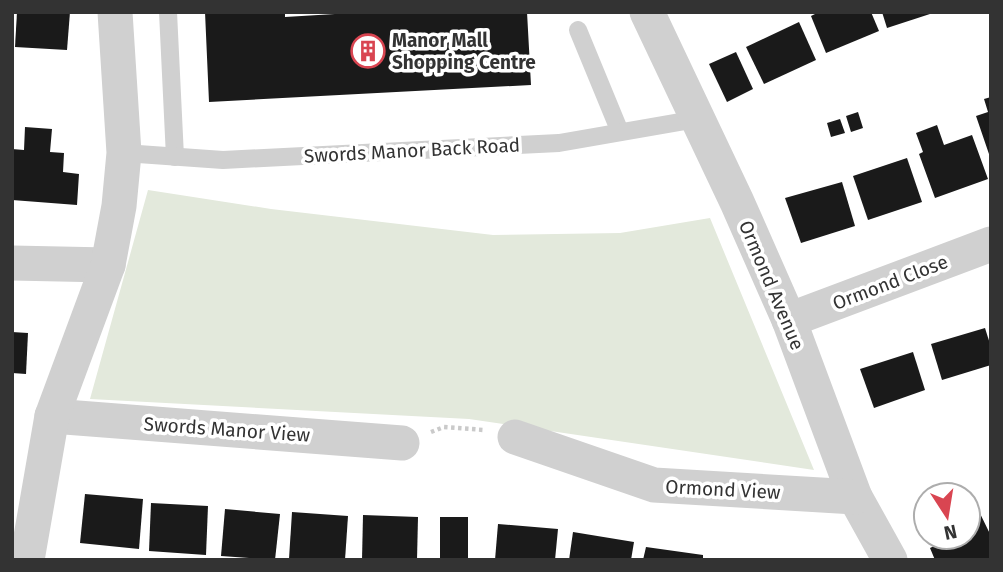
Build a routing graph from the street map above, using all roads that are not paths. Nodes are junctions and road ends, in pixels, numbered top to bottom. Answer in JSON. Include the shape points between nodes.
{"nodes":[{"id":1,"x":115,"y":12,"type":"edge"},
{"id":2,"x":168,"y":12,"type":"edge"},
{"id":3,"x":647,"y":12,"type":"edge"},
{"id":4,"x":578,"y":30,"type":"dead end"},
{"id":5,"x":697,"y":119,"type":"junction"},
{"id":6,"x":620,"y":132,"type":"junction"},
{"id":7,"x":124,"y":153,"type":"junction"},
{"id":8,"x":175,"y":157,"type":"junction"},
{"id":9,"x":991,"y":244,"type":"edge"},
{"id":10,"x":12,"y":263,"type":"edge"},
{"id":11,"x":108,"y":265,"type":"junction"},
{"id":12,"x":789,"y":320,"type":"junction"},
{"id":13,"x":52,"y":416,"type":"junction"},
{"id":14,"x":515,"y":437,"type":"road end"},
{"id":15,"x":402,"y":443,"type":"road end"},
{"id":16,"x":855,"y":497,"type":"junction"},
{"id":17,"x":27,"y":560,"type":"edge"},
{"id":18,"x":890,"y":560,"type":"edge"}],
"edges":[{"from":1,"to":7,"type":"street"},
{"from":2,"to":8,"type":"lane"},
{"from":3,"to":5,"type":"street","name":"Ormond Avenue"},
{"from":4,"to":6,"type":"lane"},
{"from":5,"to":6,"type":"lane","name":"Swords Manor Back Road"},
{"from":5,"to":12,"type":"street","name":"Ormond Avenue"},
{"from":6,"to":8,"type":"lane","name":"Swords Manor Back Road","via":[[559,143],[491,147],[223,160]]},
{"from":7,"to":8,"type":"lane","name":"Swords Manor Back Road"},
{"from":7,"to":11,"type":"street"},
{"from":9,"to":12,"type":"street","name":"Ormond Close"},
{"from":10,"to":11,"type":"street"},
{"from":11,"to":13,"type":"street"},
{"from":12,"to":16,"type":"street","name":"Ormond Avenue"},
{"from":13,"to":15,"type":"street","name":"Swords Manor View"},
{"from":13,"to":17,"type":"street"},
{"from":14,"to":16,"type":"street","name":"Ormond View","via":[[654,485]]},
{"from":16,"to":18,"type":"street","name":"Ormond Avenue"}]}
